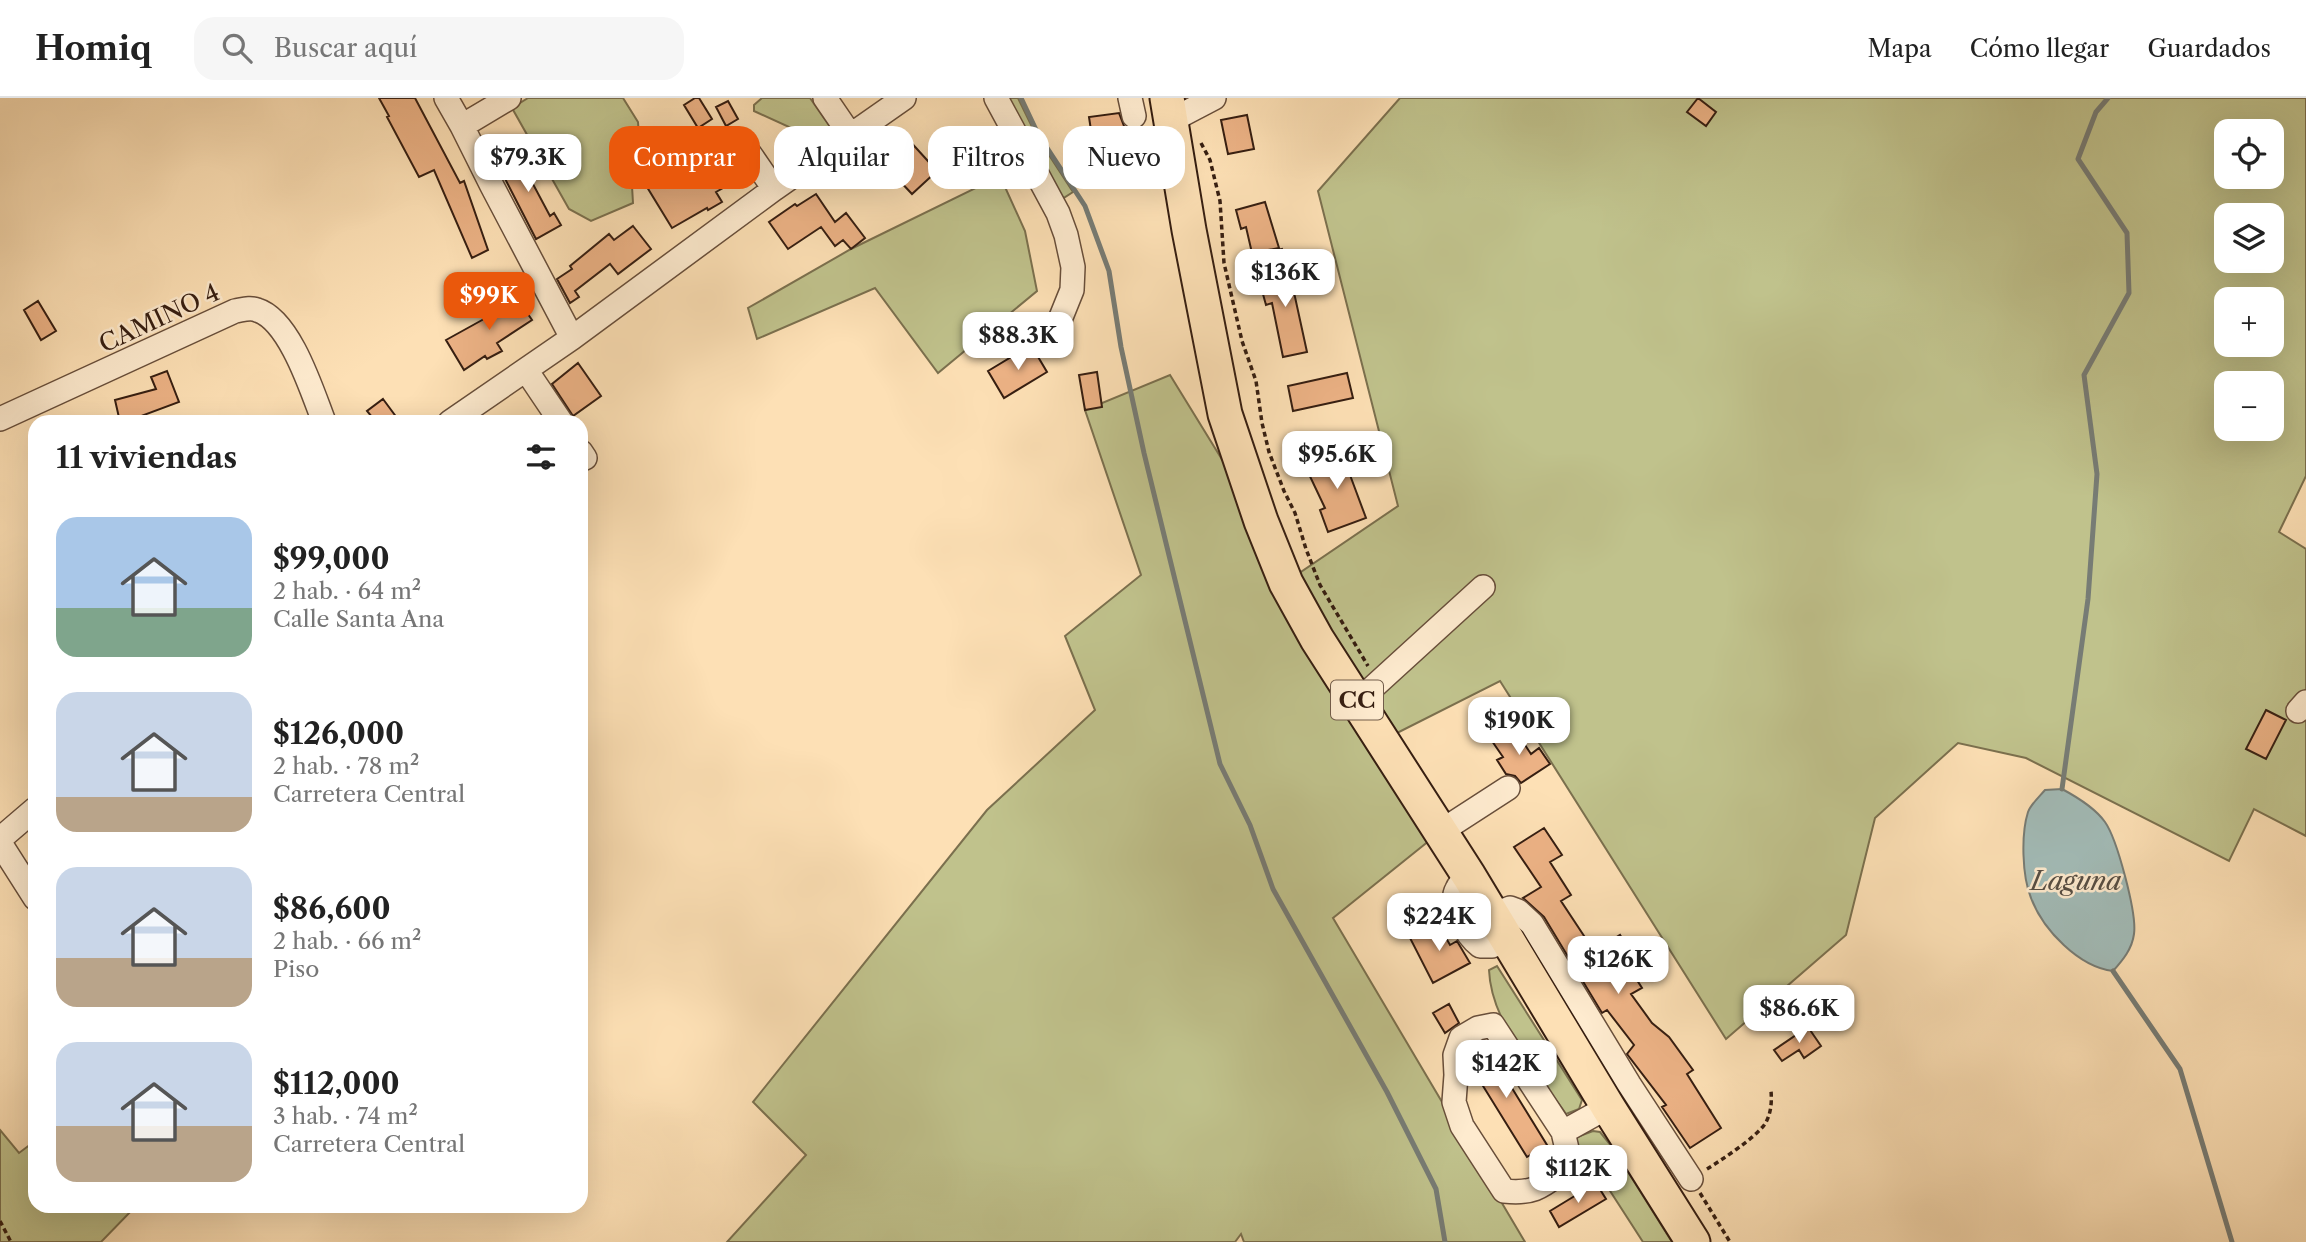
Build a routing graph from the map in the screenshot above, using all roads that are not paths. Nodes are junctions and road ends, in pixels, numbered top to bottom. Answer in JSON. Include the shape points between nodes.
{"nodes":[{"id":1,"x":446,"y":98,"type":"edge"},
{"id":2,"x":509,"y":98,"type":"edge"},
{"id":3,"x":825,"y":98,"type":"edge"},
{"id":4,"x":904,"y":98,"type":"edge"},
{"id":5,"x":996,"y":98,"type":"edge"},
{"id":6,"x":1214,"y":98,"type":"edge"},
{"id":7,"x":1170,"y":109,"type":"edge"},
{"id":8,"x":462,"y":126,"type":"junction"},
{"id":9,"x":844,"y":126,"type":"edge"},
{"id":10,"x":865,"y":126,"type":"edge"},
{"id":11,"x":760,"y":169,"type":"edge"},
{"id":12,"x":774,"y":190,"type":"joint"},
{"id":13,"x":1055,"y":332,"type":"dead end"},
{"id":14,"x":572,"y":338,"type":"junction"},
{"id":15,"x":526,"y":369,"type":"junction"},
{"id":16,"x":321,"y":415,"type":"edge"},
{"id":17,"x":460,"y":415,"type":"edge"},
{"id":18,"x":556,"y":415,"type":"edge"},
{"id":19,"x":0,"y":419,"type":"edge"},
{"id":20,"x":1482,"y":587,"type":"dead end"},
{"id":21,"x":1357,"y":700,"type":"junction"},
{"id":22,"x":1508,"y":788,"type":"dead end"},
{"id":23,"x":28,"y":815,"type":"edge"},
{"id":24,"x":1440,"y":832,"type":"junction"},
{"id":25,"x":0,"y":841,"type":"edge"},
{"id":26,"x":28,"y":887,"type":"edge"},
{"id":27,"x":1499,"y":927,"type":"junction"},
{"id":28,"x":1608,"y":1107,"type":"junction"},
{"id":29,"x":1563,"y":1132,"type":"junction"},
{"id":30,"x":1661,"y":1133,"type":"junction"},
{"id":31,"x":1643,"y":1162,"type":"junction"},
{"id":32,"x":1691,"y":1179,"type":"road end"},
{"id":33,"x":1693,"y":1242,"type":"edge"}],
"edges":[{"from":1,"to":8,"type":"street"},
{"from":2,"to":8,"type":"street"},
{"from":3,"to":9,"type":"street"},
{"from":4,"to":10,"type":"street"},
{"from":5,"to":13,"type":"street","via":[[1066,235],[1072,290]]},
{"from":6,"to":7,"type":"street"},
{"from":7,"to":21,"type":"highway","number":"CC","via":[[1225,414],[1286,583]]},
{"from":8,"to":14,"type":"street"},
{"from":11,"to":12,"type":"street"},
{"from":12,"to":14,"type":"street"},
{"from":14,"to":15,"type":"street"},
{"from":15,"to":17,"type":"street"},
{"from":15,"to":18,"type":"street"},
{"from":16,"to":19,"type":"street","name":"CAMINO 4","via":[[284,333],[270,316],[254,308],[235,311]]},
{"from":20,"to":21,"type":"street"},
{"from":21,"to":24,"type":"highway","number":"CC"},
{"from":22,"to":24,"type":"street"},
{"from":23,"to":25,"type":"street"},
{"from":24,"to":27,"type":"highway","number":"CC"},
{"from":25,"to":26,"type":"street"},
{"from":27,"to":28,"type":"highway","number":"CC"},
{"from":27,"to":30,"type":"street","via":[[1510,908],[1532,924]]},
{"from":28,"to":29,"type":"street"},
{"from":28,"to":31,"type":"highway","number":"CC"},
{"from":29,"to":29,"type":"street","via":[[1567,1149],[1563,1171],[1526,1193],[1504,1191],[1462,1126],[1454,1102],[1455,1055],[1461,1038],[1493,1025]]},
{"from":30,"to":31,"type":"street"},
{"from":30,"to":32,"type":"street"},
{"from":31,"to":33,"type":"highway","number":"CC"}]}
